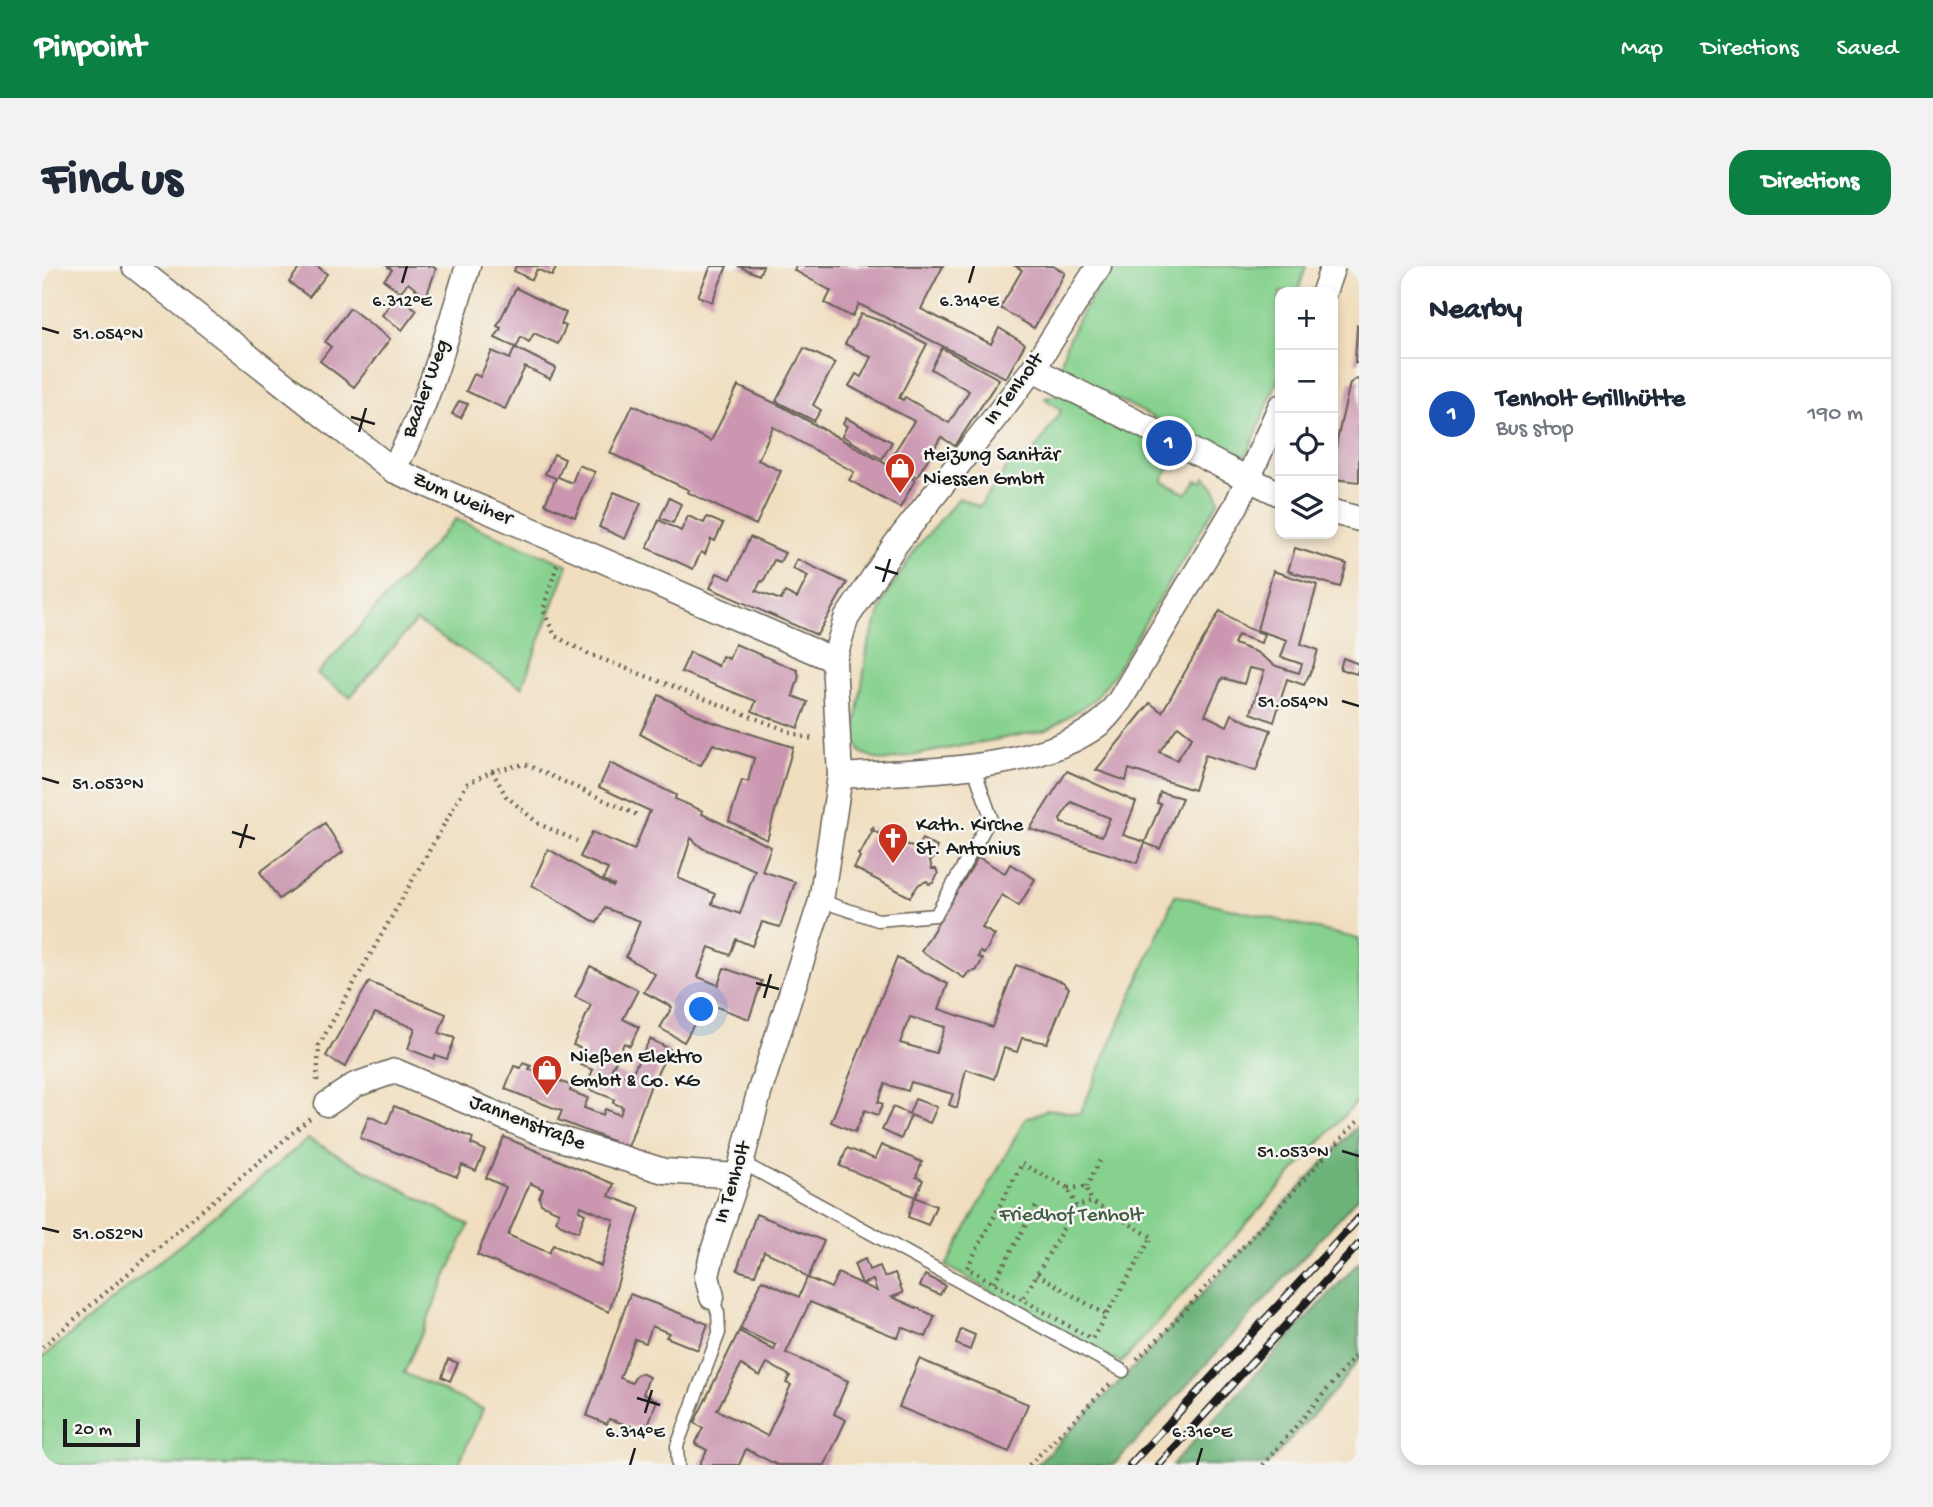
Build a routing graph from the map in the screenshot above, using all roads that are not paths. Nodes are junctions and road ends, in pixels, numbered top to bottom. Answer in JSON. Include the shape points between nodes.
{"nodes":[{"id":1,"x":134,"y":266,"type":"edge"},
{"id":2,"x":468,"y":266,"type":"edge"},
{"id":3,"x":1099,"y":266,"type":"edge"},
{"id":4,"x":1333,"y":266,"type":"edge"},
{"id":5,"x":1326,"y":287,"type":"edge"},
{"id":6,"x":1033,"y":369,"type":"junction"},
{"id":7,"x":1277,"y":413,"type":"edge"},
{"id":8,"x":393,"y":470,"type":"junction"},
{"id":9,"x":1248,"y":480,"type":"junction"},
{"id":10,"x":1275,"y":492,"type":"edge"},
{"id":11,"x":1338,"y":513,"type":"edge"},
{"id":12,"x":1359,"y":519,"type":"edge"},
{"id":13,"x":834,"y":660,"type":"junction"},
{"id":14,"x":973,"y":766,"type":"junction"},
{"id":15,"x":840,"y":776,"type":"junction"},
{"id":16,"x":821,"y":901,"type":"junction"},
{"id":17,"x":327,"y":1104,"type":"road end"},
{"id":18,"x":739,"y":1169,"type":"junction"},
{"id":19,"x":712,"y":1297,"type":"joint"},
{"id":20,"x":1123,"y":1371,"type":"road end"},
{"id":21,"x":678,"y":1465,"type":"edge"}],
"edges":[{"from":1,"to":8,"type":"street","name":"Zum Weiher"},
{"from":2,"to":8,"type":"street","name":"Baaler Weg","via":[[413,434]]},
{"from":3,"to":6,"type":"street","name":"In Tenholt"},
{"from":4,"to":5,"type":"street"},
{"from":6,"to":9,"type":"street"},
{"from":6,"to":13,"type":"street","name":"In Tenholt","via":[[895,545],[846,619]]},
{"from":7,"to":9,"type":"street"},
{"from":8,"to":13,"type":"street","name":"Zum Weiher"},
{"from":9,"to":10,"type":"street"},
{"from":9,"to":14,"type":"street","via":[[1120,700],[1101,723],[1069,743]]},
{"from":11,"to":12,"type":"street"},
{"from":13,"to":15,"type":"street","name":"In Tenholt"},
{"from":14,"to":15,"type":"street"},
{"from":14,"to":16,"type":"lane","via":[[991,817],[936,915],[878,920]]},
{"from":15,"to":16,"type":"street","name":"In Tenholt"},
{"from":16,"to":18,"type":"street","name":"In Tenholt"},
{"from":17,"to":18,"type":"street","name":"Jannenstraße","via":[[355,1085],[395,1071],[541,1133],[664,1171]]},
{"from":18,"to":19,"type":"street","name":"In Tenholt","via":[[707,1276]]},
{"from":18,"to":20,"type":"lane"},
{"from":19,"to":21,"type":"lane","name":"In Tenholt","via":[[719,1333],[677,1446]]}]}
